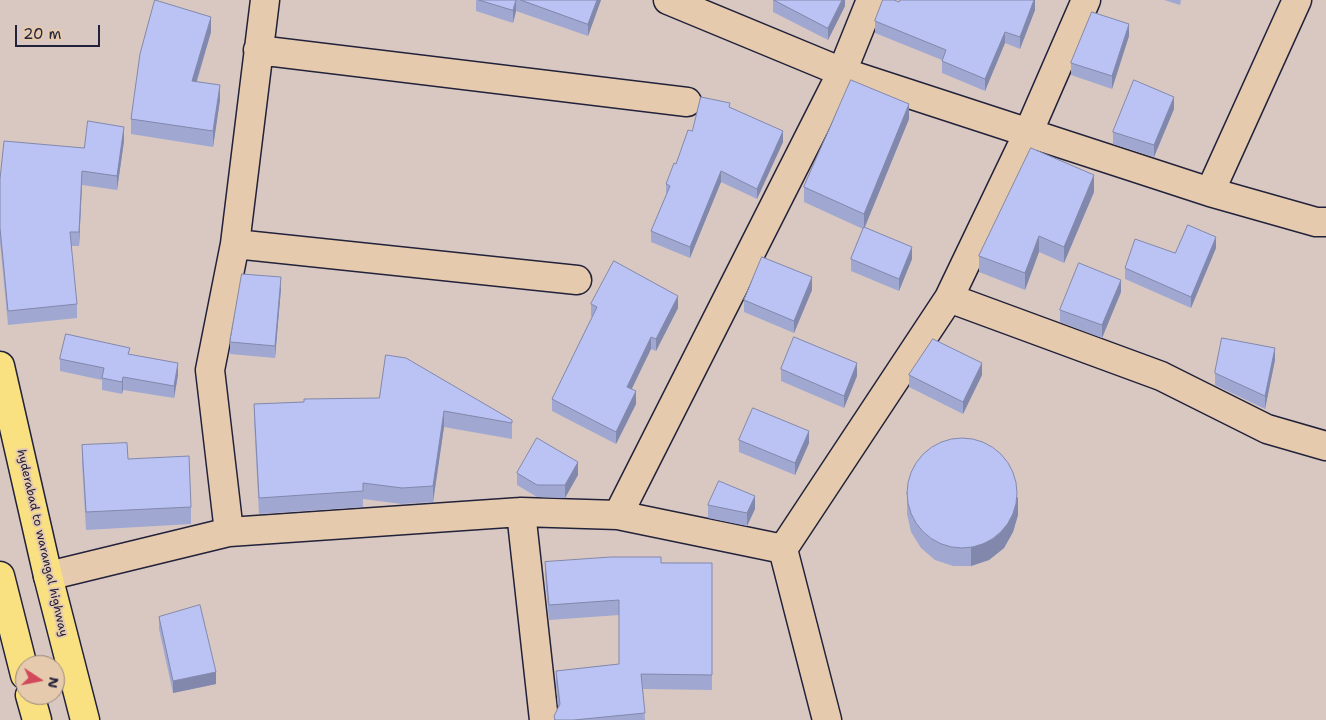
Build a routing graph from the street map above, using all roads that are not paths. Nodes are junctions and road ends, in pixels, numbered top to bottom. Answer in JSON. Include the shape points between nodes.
{"nodes":[{"id":1,"x":265,"y":0,"type":"edge"},
{"id":2,"x":668,"y":0,"type":"edge"},
{"id":3,"x":871,"y":0,"type":"edge"},
{"id":4,"x":1086,"y":0,"type":"edge"},
{"id":5,"x":1297,"y":0,"type":"edge"},
{"id":6,"x":258,"y":50,"type":"junction"},
{"id":7,"x":842,"y":72,"type":"junction"},
{"id":8,"x":687,"y":102,"type":"dead end"},
{"id":9,"x":1028,"y":131,"type":"junction"},
{"id":10,"x":1210,"y":192,"type":"junction"},
{"id":11,"x":1326,"y":222,"type":"edge"},
{"id":12,"x":235,"y":244,"type":"junction"},
{"id":13,"x":576,"y":280,"type":"dead end"},
{"id":14,"x":949,"y":298,"type":"junction"},
{"id":15,"x":0,"y":366,"type":"edge"},
{"id":16,"x":1326,"y":446,"type":"edge"},
{"id":17,"x":521,"y":512,"type":"junction"},
{"id":18,"x":618,"y":515,"type":"junction"},
{"id":19,"x":229,"y":532,"type":"junction"},
{"id":20,"x":783,"y":549,"type":"junction"},
{"id":21,"x":48,"y":576,"type":"junction"},
{"id":22,"x":2,"y":591,"type":"edge"},
{"id":23,"x":20,"y":655,"type":"edge"},
{"id":24,"x":33,"y":705,"type":"edge"},
{"id":25,"x":37,"y":720,"type":"edge"},
{"id":26,"x":85,"y":720,"type":"edge"},
{"id":27,"x":544,"y":720,"type":"edge"},
{"id":28,"x":828,"y":720,"type":"edge"}],
"edges":[{"from":1,"to":6,"type":"street"},
{"from":2,"to":7,"type":"street"},
{"from":3,"to":7,"type":"street"},
{"from":4,"to":9,"type":"street"},
{"from":5,"to":10,"type":"street"},
{"from":6,"to":8,"type":"street"},
{"from":6,"to":12,"type":"street"},
{"from":7,"to":9,"type":"street"},
{"from":7,"to":18,"type":"street"},
{"from":9,"to":10,"type":"street"},
{"from":9,"to":14,"type":"street"},
{"from":10,"to":11,"type":"street","via":[[1316,222]]},
{"from":12,"to":13,"type":"street"},
{"from":12,"to":19,"type":"street","via":[[210,370]]},
{"from":14,"to":16,"type":"street","via":[[1161,376],[1267,429]]},
{"from":14,"to":20,"type":"street"},
{"from":15,"to":21,"type":"main road","name":"hyderabad to warangal highway"},
{"from":17,"to":18,"type":"street"},
{"from":17,"to":19,"type":"street"},
{"from":17,"to":27,"type":"street"},
{"from":18,"to":20,"type":"street"},
{"from":19,"to":21,"type":"street"},
{"from":20,"to":28,"type":"street"},
{"from":21,"to":26,"type":"main road","name":"hyderabad to warangal highway"},
{"from":22,"to":23,"type":"main road"},
{"from":24,"to":25,"type":"main road"}]}
